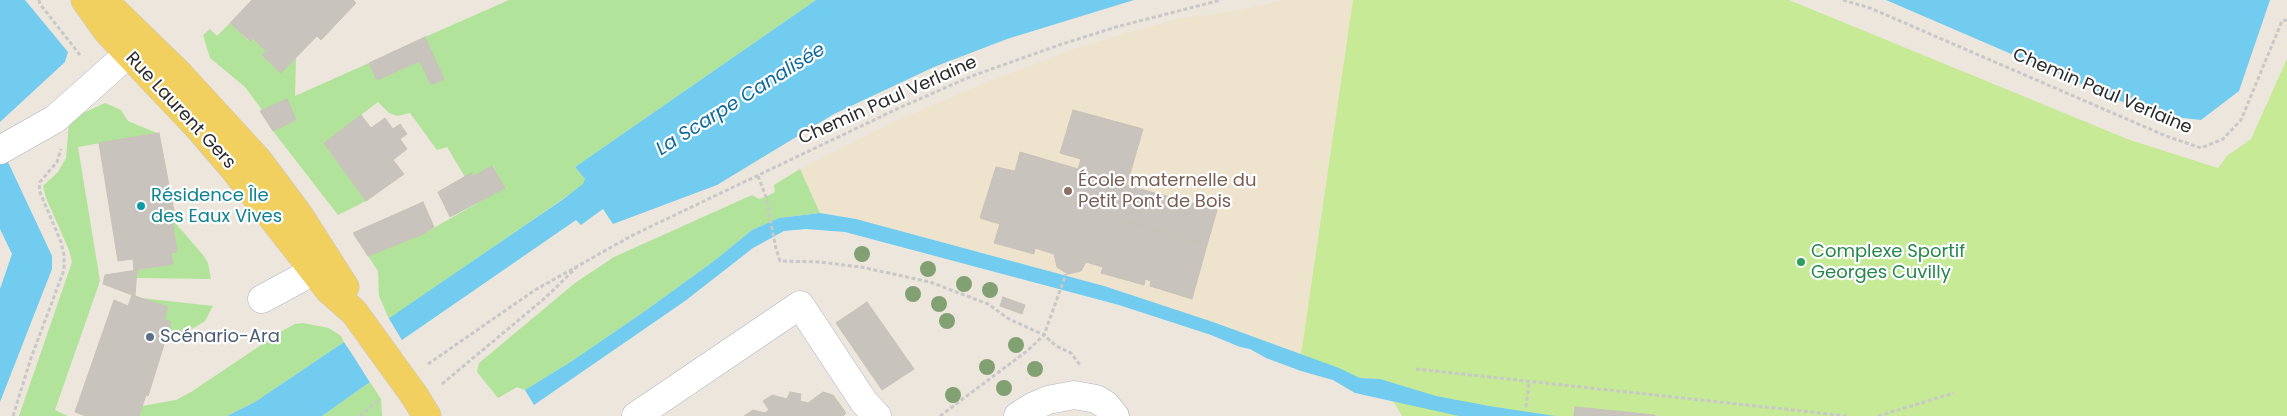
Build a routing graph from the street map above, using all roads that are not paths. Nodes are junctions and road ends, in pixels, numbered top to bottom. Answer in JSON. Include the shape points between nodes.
{"nodes":[{"id":1,"x":85,"y":0,"type":"edge"},
{"id":2,"x":103,"y":0,"type":"edge"},
{"id":3,"x":128,"y":54,"type":"junction"},
{"id":4,"x":6,"y":146,"type":"edge"},
{"id":5,"x":312,"y":268,"type":"junction"},
{"id":6,"x":262,"y":298,"type":"dead end"},
{"id":7,"x":354,"y":312,"type":"junction"},
{"id":8,"x":423,"y":408,"type":"edge"},
{"id":9,"x":636,"y":416,"type":"edge"},
{"id":10,"x":877,"y":416,"type":"edge"},
{"id":11,"x":1018,"y":416,"type":"edge"},
{"id":12,"x":1115,"y":416,"type":"edge"}],
"edges":[{"from":1,"to":3,"type":"main road","name":"Rue Laurent Gers"},
{"from":2,"to":7,"type":"main road","name":"Rue Laurent Gers","via":[[186,81],[273,180],[343,282]]},
{"from":3,"to":4,"type":"lane","via":[[55,119]]},
{"from":3,"to":5,"type":"main road","name":"Rue Laurent Gers","via":[[219,151]]},
{"from":5,"to":6,"type":"lane"},
{"from":5,"to":7,"type":"main road","name":"Rue Laurent Gers","via":[[329,290]]},
{"from":7,"to":8,"type":"main road","name":"Rue Laurent Gers","bridge":true},
{"from":9,"to":10,"type":"lane","via":[[800,305],[864,402]]},
{"from":11,"to":12,"type":"lane","via":[[1061,396],[1096,399]]}]}
